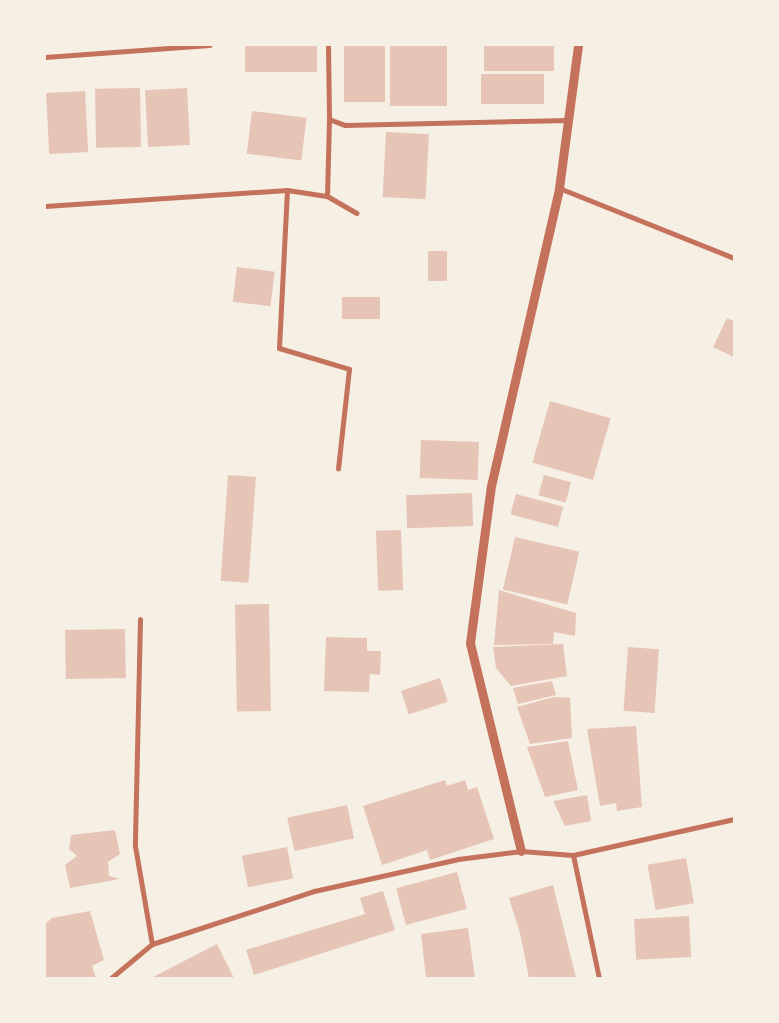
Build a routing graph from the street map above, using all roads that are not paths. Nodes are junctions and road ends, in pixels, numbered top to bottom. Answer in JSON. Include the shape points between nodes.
{"nodes":[{"id":1,"x":210,"y":45,"type":"edge"},
{"id":2,"x":328,"y":45,"type":"edge"},
{"id":3,"x":578,"y":45,"type":"edge"},
{"id":4,"x":174,"y":47,"type":"edge"},
{"id":5,"x":45,"y":58,"type":"edge"},
{"id":6,"x":328,"y":119,"type":"junction"},
{"id":7,"x":570,"y":120,"type":"junction"},
{"id":8,"x":559,"y":188,"type":"junction"},
{"id":9,"x":287,"y":190,"type":"junction"},
{"id":10,"x":327,"y":196,"type":"junction"},
{"id":11,"x":45,"y":206,"type":"edge"},
{"id":12,"x":356,"y":212,"type":"dead end"},
{"id":13,"x":734,"y":258,"type":"edge"},
{"id":14,"x":338,"y":468,"type":"dead end"},
{"id":15,"x":140,"y":619,"type":"dead end"},
{"id":16,"x":734,"y":819,"type":"edge"},
{"id":17,"x":521,"y":851,"type":"junction"},
{"id":18,"x":573,"y":855,"type":"junction"},
{"id":19,"x":152,"y":944,"type":"junction"},
{"id":20,"x":111,"y":978,"type":"edge"},
{"id":21,"x":599,"y":978,"type":"edge"}],
"edges":[{"from":1,"to":4,"type":"street"},
{"from":2,"to":6,"type":"street"},
{"from":3,"to":7,"type":"street"},
{"from":4,"to":5,"type":"street"},
{"from":6,"to":7,"type":"street","via":[[345,125]]},
{"from":6,"to":10,"type":"street"},
{"from":7,"to":8,"type":"street"},
{"from":8,"to":13,"type":"street"},
{"from":8,"to":17,"type":"street","via":[[491,486],[470,643]]},
{"from":9,"to":10,"type":"street"},
{"from":9,"to":11,"type":"street"},
{"from":9,"to":14,"type":"street","via":[[279,348],[349,369]]},
{"from":10,"to":12,"type":"street"},
{"from":15,"to":19,"type":"street","via":[[135,846]]},
{"from":16,"to":18,"type":"street"},
{"from":17,"to":18,"type":"street"},
{"from":17,"to":19,"type":"street","via":[[458,860],[314,891]]},
{"from":18,"to":21,"type":"street"},
{"from":19,"to":20,"type":"street"}]}
